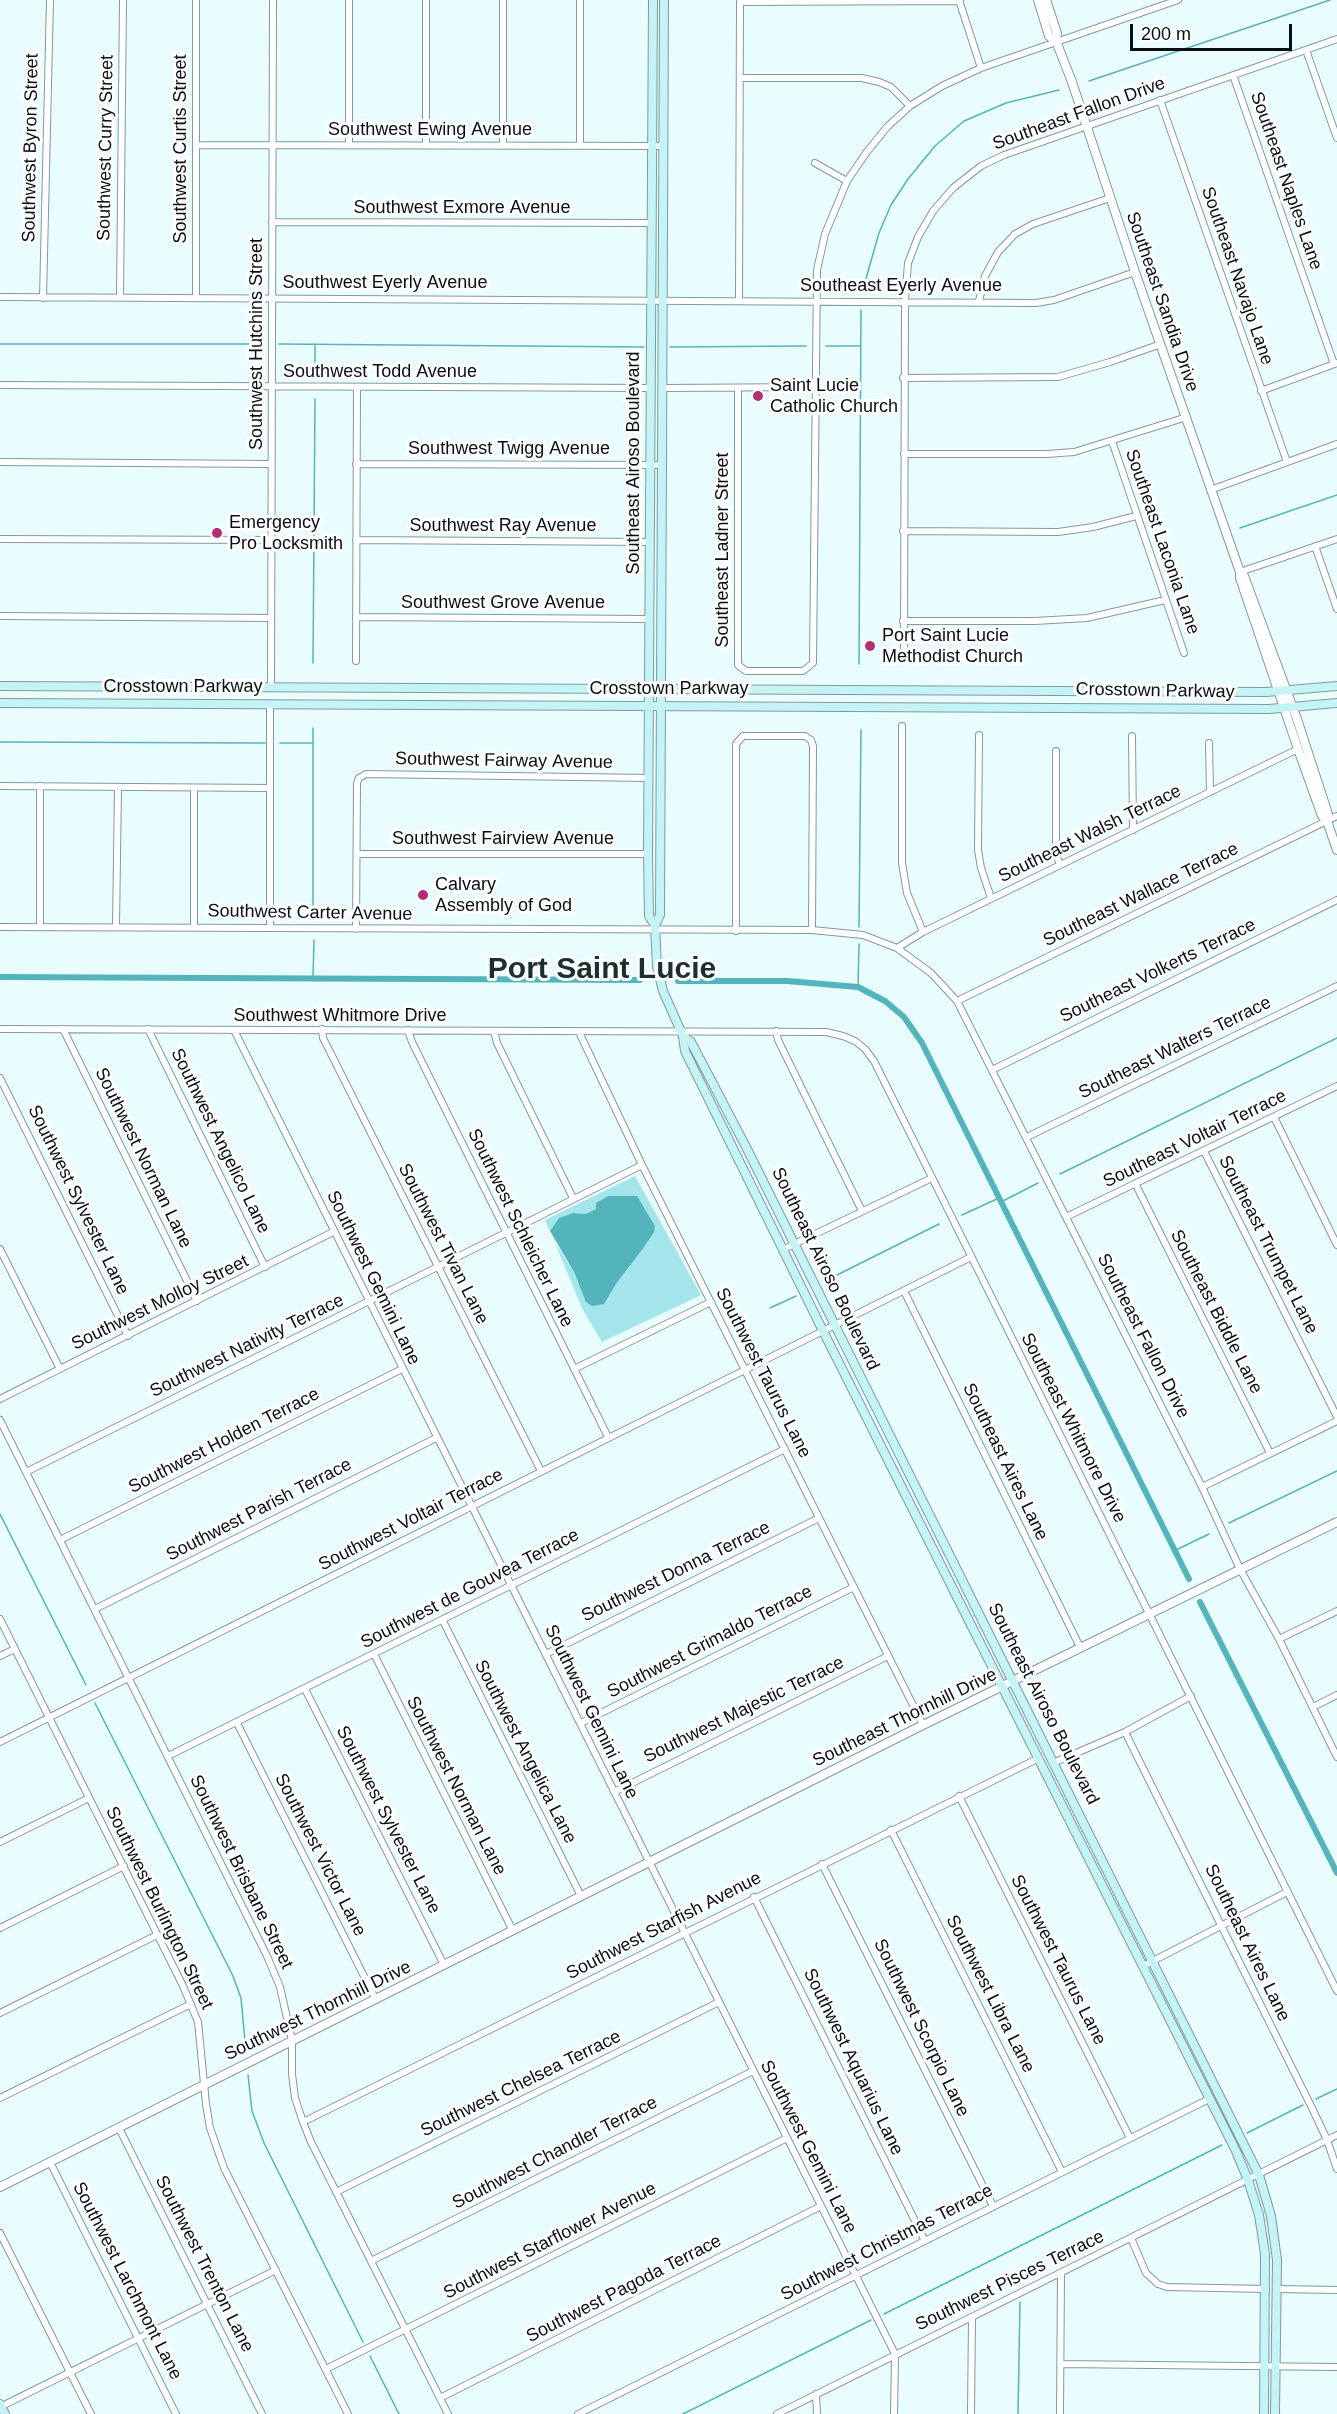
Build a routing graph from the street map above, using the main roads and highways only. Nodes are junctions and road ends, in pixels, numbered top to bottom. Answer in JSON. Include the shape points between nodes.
{"nodes":[{"id":1,"x":653,"y":0,"type":"edge"},
{"id":2,"x":664,"y":0,"type":"edge"},
{"id":3,"x":1337,"y":686,"type":"edge"},
{"id":4,"x":0,"y":687,"type":"edge"},
{"id":5,"x":649,"y":689,"type":"junction"},
{"id":6,"x":661,"y":689,"type":"junction"},
{"id":7,"x":0,"y":703,"type":"edge"},
{"id":8,"x":1337,"y":703,"type":"edge"},
{"id":9,"x":649,"y":706,"type":"junction"},
{"id":10,"x":661,"y":706,"type":"junction"},
{"id":11,"x":655,"y":928,"type":"junction"},
{"id":12,"x":682,"y":1033,"type":"junction"},
{"id":13,"x":1203,"y":2060,"type":"junction"},
{"id":14,"x":1192,"y":2066,"type":"junction"},
{"id":15,"x":1255,"y":2177,"type":"junction"},
{"id":16,"x":1264,"y":2414,"type":"edge"},
{"id":17,"x":1275,"y":2414,"type":"edge"}],
"edges":[{"from":1,"to":5,"type":"main road","name":"Southeast Airoso Boulevard"},
{"from":2,"to":6,"type":"main road","name":"Southeast Airoso Boulevard"},
{"from":3,"to":6,"type":"main road","name":"Crosstown Parkway","via":[[1282,691]]},
{"from":4,"to":5,"type":"main road","name":"Crosstown Parkway"},
{"from":5,"to":6,"type":"main road","name":"Crosstown Parkway"},
{"from":5,"to":9,"type":"main road","name":"Southeast Airoso Boulevard"},
{"from":6,"to":10,"type":"main road","name":"Southeast Airoso Boulevard"},
{"from":7,"to":9,"type":"main road","name":"Crosstown Parkway"},
{"from":8,"to":10,"type":"main road","name":"Crosstown Parkway","via":[[1288,708]]},
{"from":9,"to":10,"type":"main road","name":"Crosstown Parkway"},
{"from":9,"to":11,"type":"main road","name":"Southeast Airoso Boulevard","via":[[649,916]]},
{"from":10,"to":11,"type":"main road","name":"Southeast Airoso Boulevard","via":[[660,915]]},
{"from":11,"to":12,"type":"main road","name":"Southeast Airoso Boulevard","via":[[663,991]]},
{"from":12,"to":13,"type":"main road","name":"Southeast Airoso Boulevard","via":[[691,1042],[795,1244]]},
{"from":12,"to":14,"type":"main road","name":"Southeast Airoso Boulevard","via":[[685,1051],[823,1331]]},
{"from":13,"to":14,"type":"main road"},
{"from":13,"to":15,"type":"main road","name":"Southeast Airoso Boulevard"},
{"from":14,"to":15,"type":"main road","name":"Southeast Airoso Boulevard"},
{"from":15,"to":16,"type":"main road","name":"Southeast Airoso Boulevard","via":[[1266,2289]]},
{"from":15,"to":17,"type":"main road","name":"Southeast Airoso Boulevard","via":[[1266,2194],[1277,2260]]}]}
